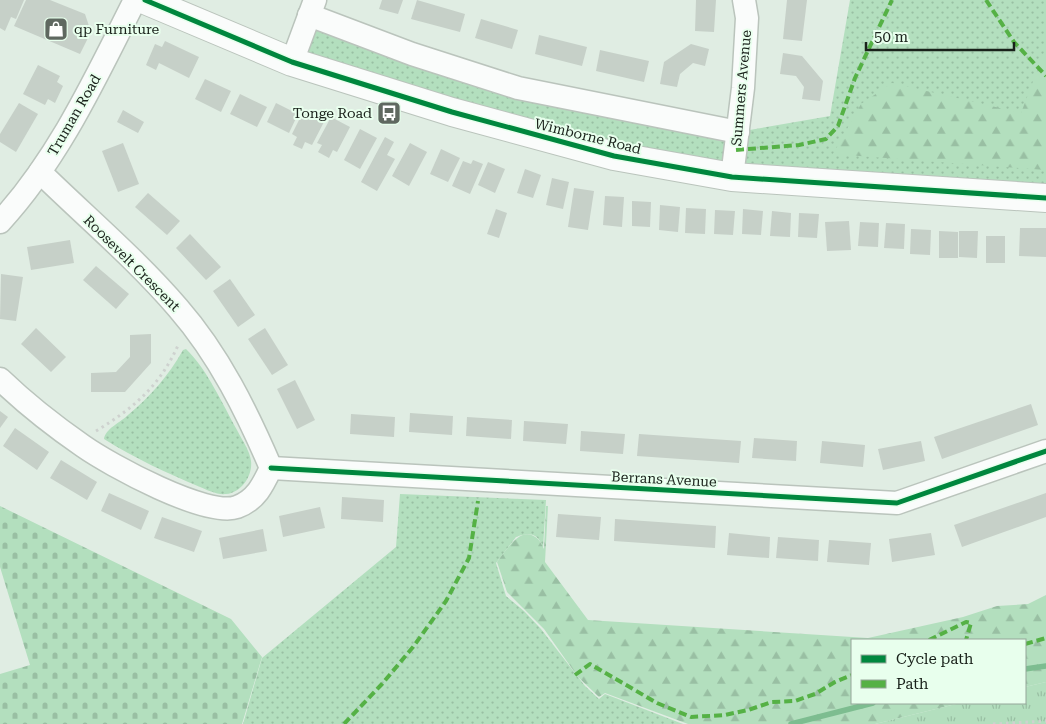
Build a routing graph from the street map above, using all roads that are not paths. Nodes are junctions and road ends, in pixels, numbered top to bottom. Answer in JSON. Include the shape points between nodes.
{"nodes":[{"id":1,"x":135,"y":0,"type":"edge"},
{"id":2,"x":145,"y":0,"type":"edge"},
{"id":3,"x":744,"y":0,"type":"edge"},
{"id":4,"x":312,"y":8,"type":"edge"},
{"id":5,"x":292,"y":62,"type":"junction"},
{"id":6,"x":738,"y":132,"type":"junction"},
{"id":7,"x":40,"y":172,"type":"junction"},
{"id":8,"x":732,"y":177,"type":"junction"},
{"id":9,"x":1046,"y":198,"type":"edge"},
{"id":10,"x":0,"y":222,"type":"edge"},
{"id":11,"x":0,"y":379,"type":"edge"},
{"id":12,"x":1046,"y":451,"type":"edge"},
{"id":13,"x":271,"y":468,"type":"junction"}],
"edges":[{"from":1,"to":7,"type":"street","name":"Truman Road","via":[[65,134]]},
{"from":2,"to":5,"type":"main road","name":"Wimborne Road"},
{"from":3,"to":6,"type":"street","name":"Summers Avenue","via":[[747,18]]},
{"from":4,"to":5,"type":"street"},
{"from":4,"to":6,"type":"street","via":[[412,54],[518,88]]},
{"from":5,"to":8,"type":"main road","name":"Wimborne Road","via":[[452,112],[614,156]]},
{"from":6,"to":8,"type":"street","name":"Summers Avenue"},
{"from":7,"to":10,"type":"street","name":"Truman Road"},
{"from":7,"to":13,"type":"street","name":"Roosevelt Crescent","via":[[179,309],[235,391]]},
{"from":8,"to":9,"type":"main road","name":"Wimborne Road"},
{"from":11,"to":13,"type":"street","via":[[78,442],[162,489],[210,507],[237,507],[255,497]]},
{"from":12,"to":13,"type":"street","name":"Berrans Avenue","via":[[897,503]]}]}
